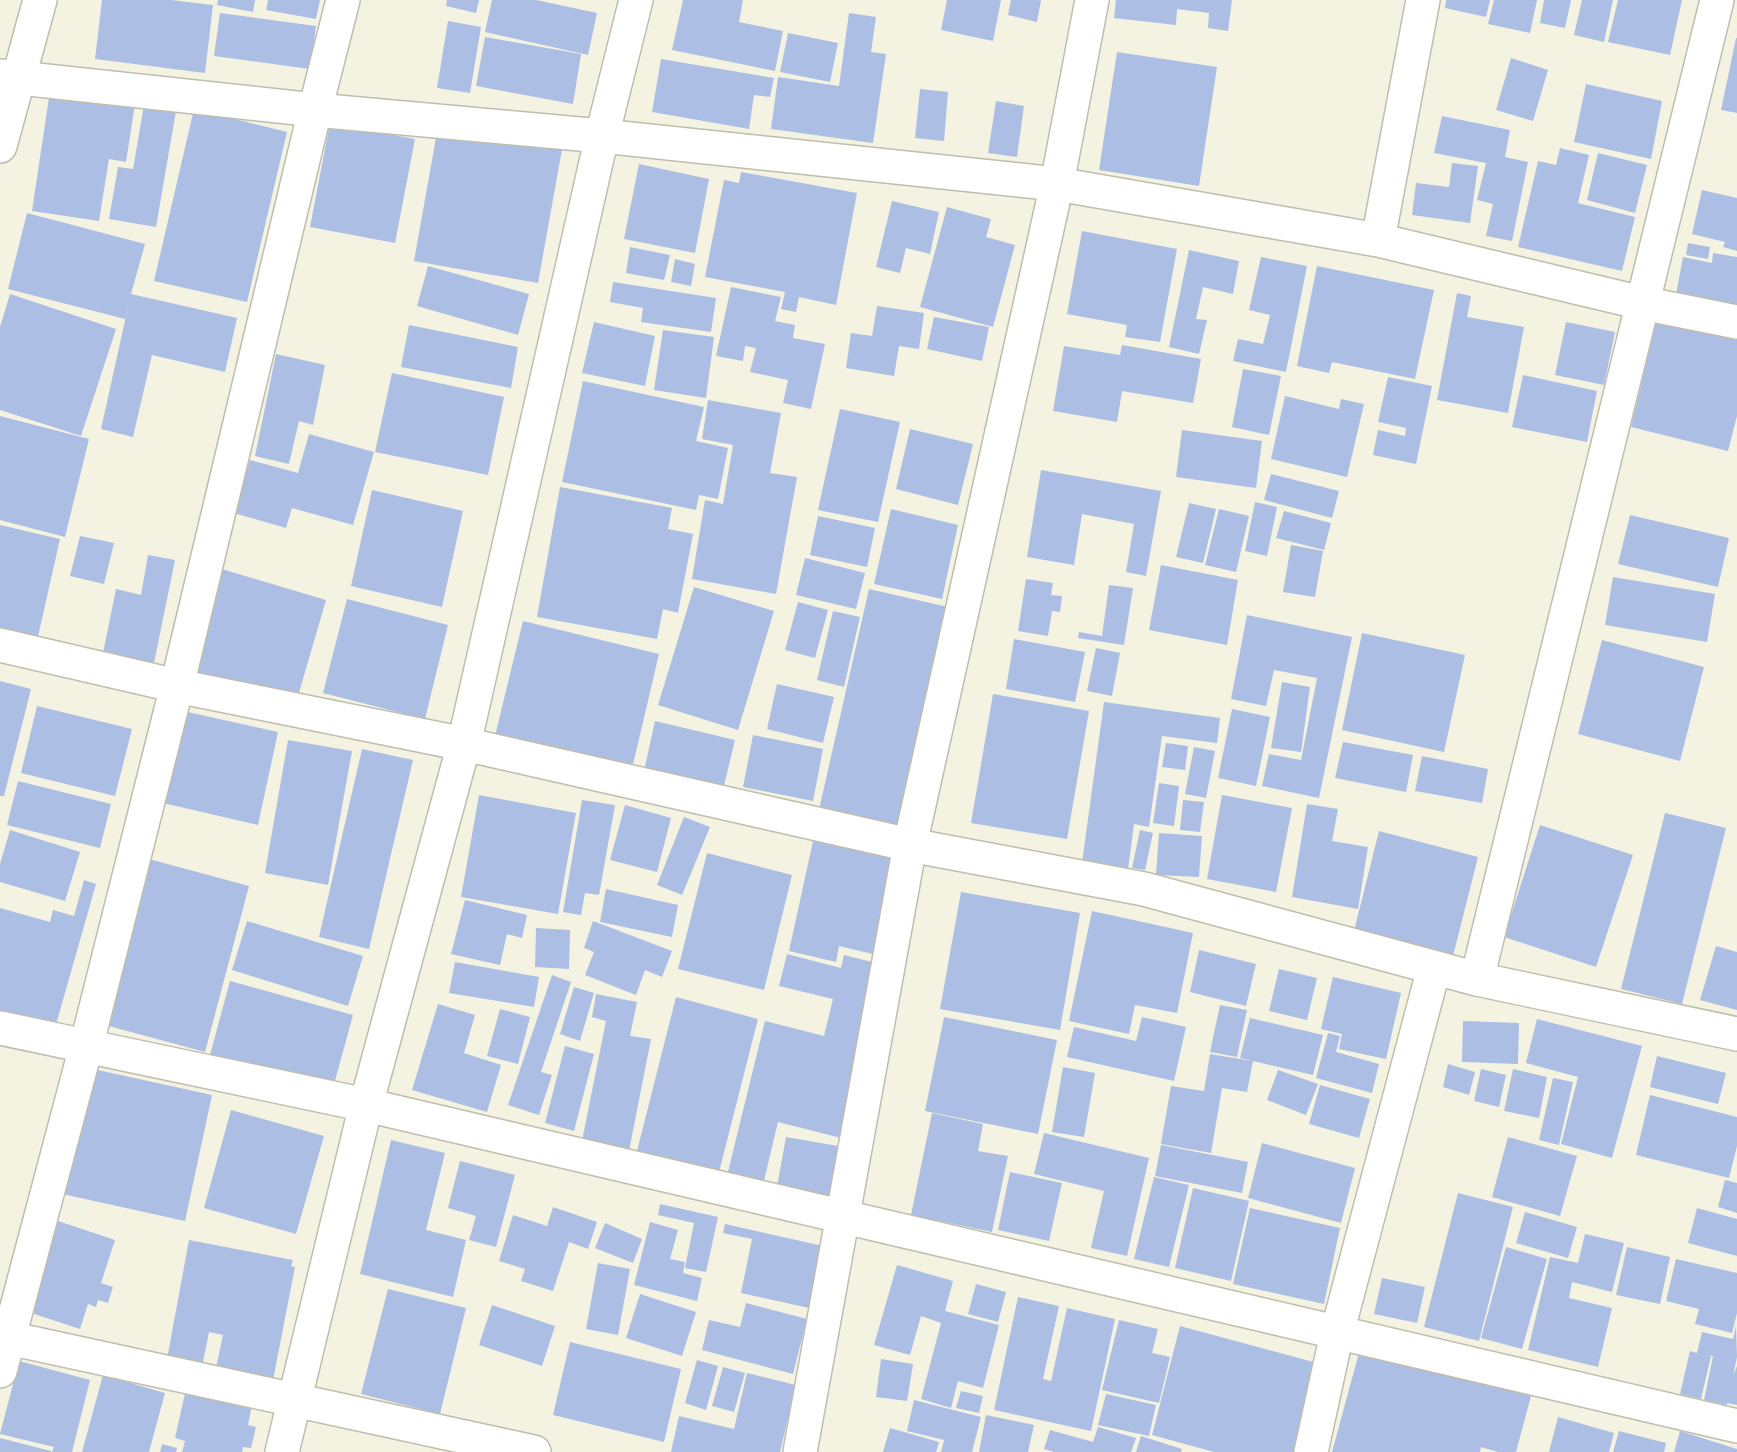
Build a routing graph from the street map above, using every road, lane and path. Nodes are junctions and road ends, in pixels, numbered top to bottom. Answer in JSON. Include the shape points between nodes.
{"nodes":[{"id":1,"x":40,"y":0,"type":"edge"},
{"id":2,"x":343,"y":0,"type":"edge"},
{"id":3,"x":636,"y":0,"type":"edge"},
{"id":4,"x":1092,"y":0,"type":"edge"},
{"id":5,"x":1423,"y":0,"type":"edge"},
{"id":6,"x":1717,"y":0,"type":"edge"},
{"id":7,"x":9,"y":77,"type":"edge"},
{"id":8,"x":315,"y":110,"type":"junction"},
{"id":9,"x":602,"y":136,"type":"junction"},
{"id":10,"x":0,"y":146,"type":"edge"},
{"id":11,"x":1057,"y":184,"type":"junction"},
{"id":12,"x":1378,"y":240,"type":"junction"},
{"id":13,"x":1642,"y":303,"type":"junction"},
{"id":14,"x":1737,"y":322,"type":"edge"},
{"id":15,"x":0,"y":645,"type":"edge"},
{"id":16,"x":177,"y":686,"type":"junction"},
{"id":17,"x":464,"y":744,"type":"junction"},
{"id":18,"x":910,"y":845,"type":"junction"},
{"id":19,"x":1434,"y":968,"type":"junction"},
{"id":20,"x":1477,"y":979,"type":"junction"},
{"id":21,"x":0,"y":1028,"type":"edge"},
{"id":22,"x":1737,"y":1034,"type":"edge"},
{"id":23,"x":86,"y":1047,"type":"junction"},
{"id":24,"x":366,"y":1105,"type":"junction"},
{"id":25,"x":844,"y":1218,"type":"junction"},
{"id":26,"x":1338,"y":1333,"type":"junction"},
{"id":27,"x":4,"y":1337,"type":"edge"},
{"id":28,"x":0,"y":1371,"type":"edge"},
{"id":29,"x":295,"y":1399,"type":"junction"},
{"id":30,"x":1737,"y":1425,"type":"edge"},
{"id":31,"x":282,"y":1452,"type":"edge"},
{"id":32,"x":534,"y":1452,"type":"edge"},
{"id":33,"x":800,"y":1452,"type":"edge"},
{"id":34,"x":1311,"y":1452,"type":"edge"}],
"edges":[{"from":1,"to":7,"type":"street"},
{"from":2,"to":8,"type":"street"},
{"from":3,"to":9,"type":"street"},
{"from":4,"to":11,"type":"street"},
{"from":5,"to":12,"type":"street"},
{"from":6,"to":13,"type":"street"},
{"from":7,"to":8,"type":"street"},
{"from":7,"to":10,"type":"street"},
{"from":8,"to":9,"type":"street"},
{"from":8,"to":16,"type":"street"},
{"from":9,"to":11,"type":"street"},
{"from":9,"to":17,"type":"street"},
{"from":11,"to":12,"type":"street"},
{"from":11,"to":18,"type":"street"},
{"from":12,"to":13,"type":"street"},
{"from":13,"to":14,"type":"street"},
{"from":13,"to":20,"type":"street"},
{"from":15,"to":16,"type":"street"},
{"from":16,"to":17,"type":"street"},
{"from":16,"to":23,"type":"street"},
{"from":17,"to":18,"type":"street"},
{"from":17,"to":24,"type":"street"},
{"from":18,"to":19,"type":"street","via":[[1144,889]]},
{"from":18,"to":25,"type":"street"},
{"from":19,"to":20,"type":"street"},
{"from":19,"to":26,"type":"street"},
{"from":20,"to":22,"type":"street"},
{"from":21,"to":23,"type":"street"},
{"from":23,"to":24,"type":"street"},
{"from":23,"to":27,"type":"street"},
{"from":24,"to":25,"type":"street"},
{"from":24,"to":29,"type":"street"},
{"from":25,"to":26,"type":"street"},
{"from":25,"to":33,"type":"street"},
{"from":26,"to":30,"type":"street"},
{"from":26,"to":34,"type":"street"},
{"from":27,"to":28,"type":"street"},
{"from":27,"to":29,"type":"street"},
{"from":29,"to":31,"type":"street"},
{"from":29,"to":32,"type":"street"}]}
